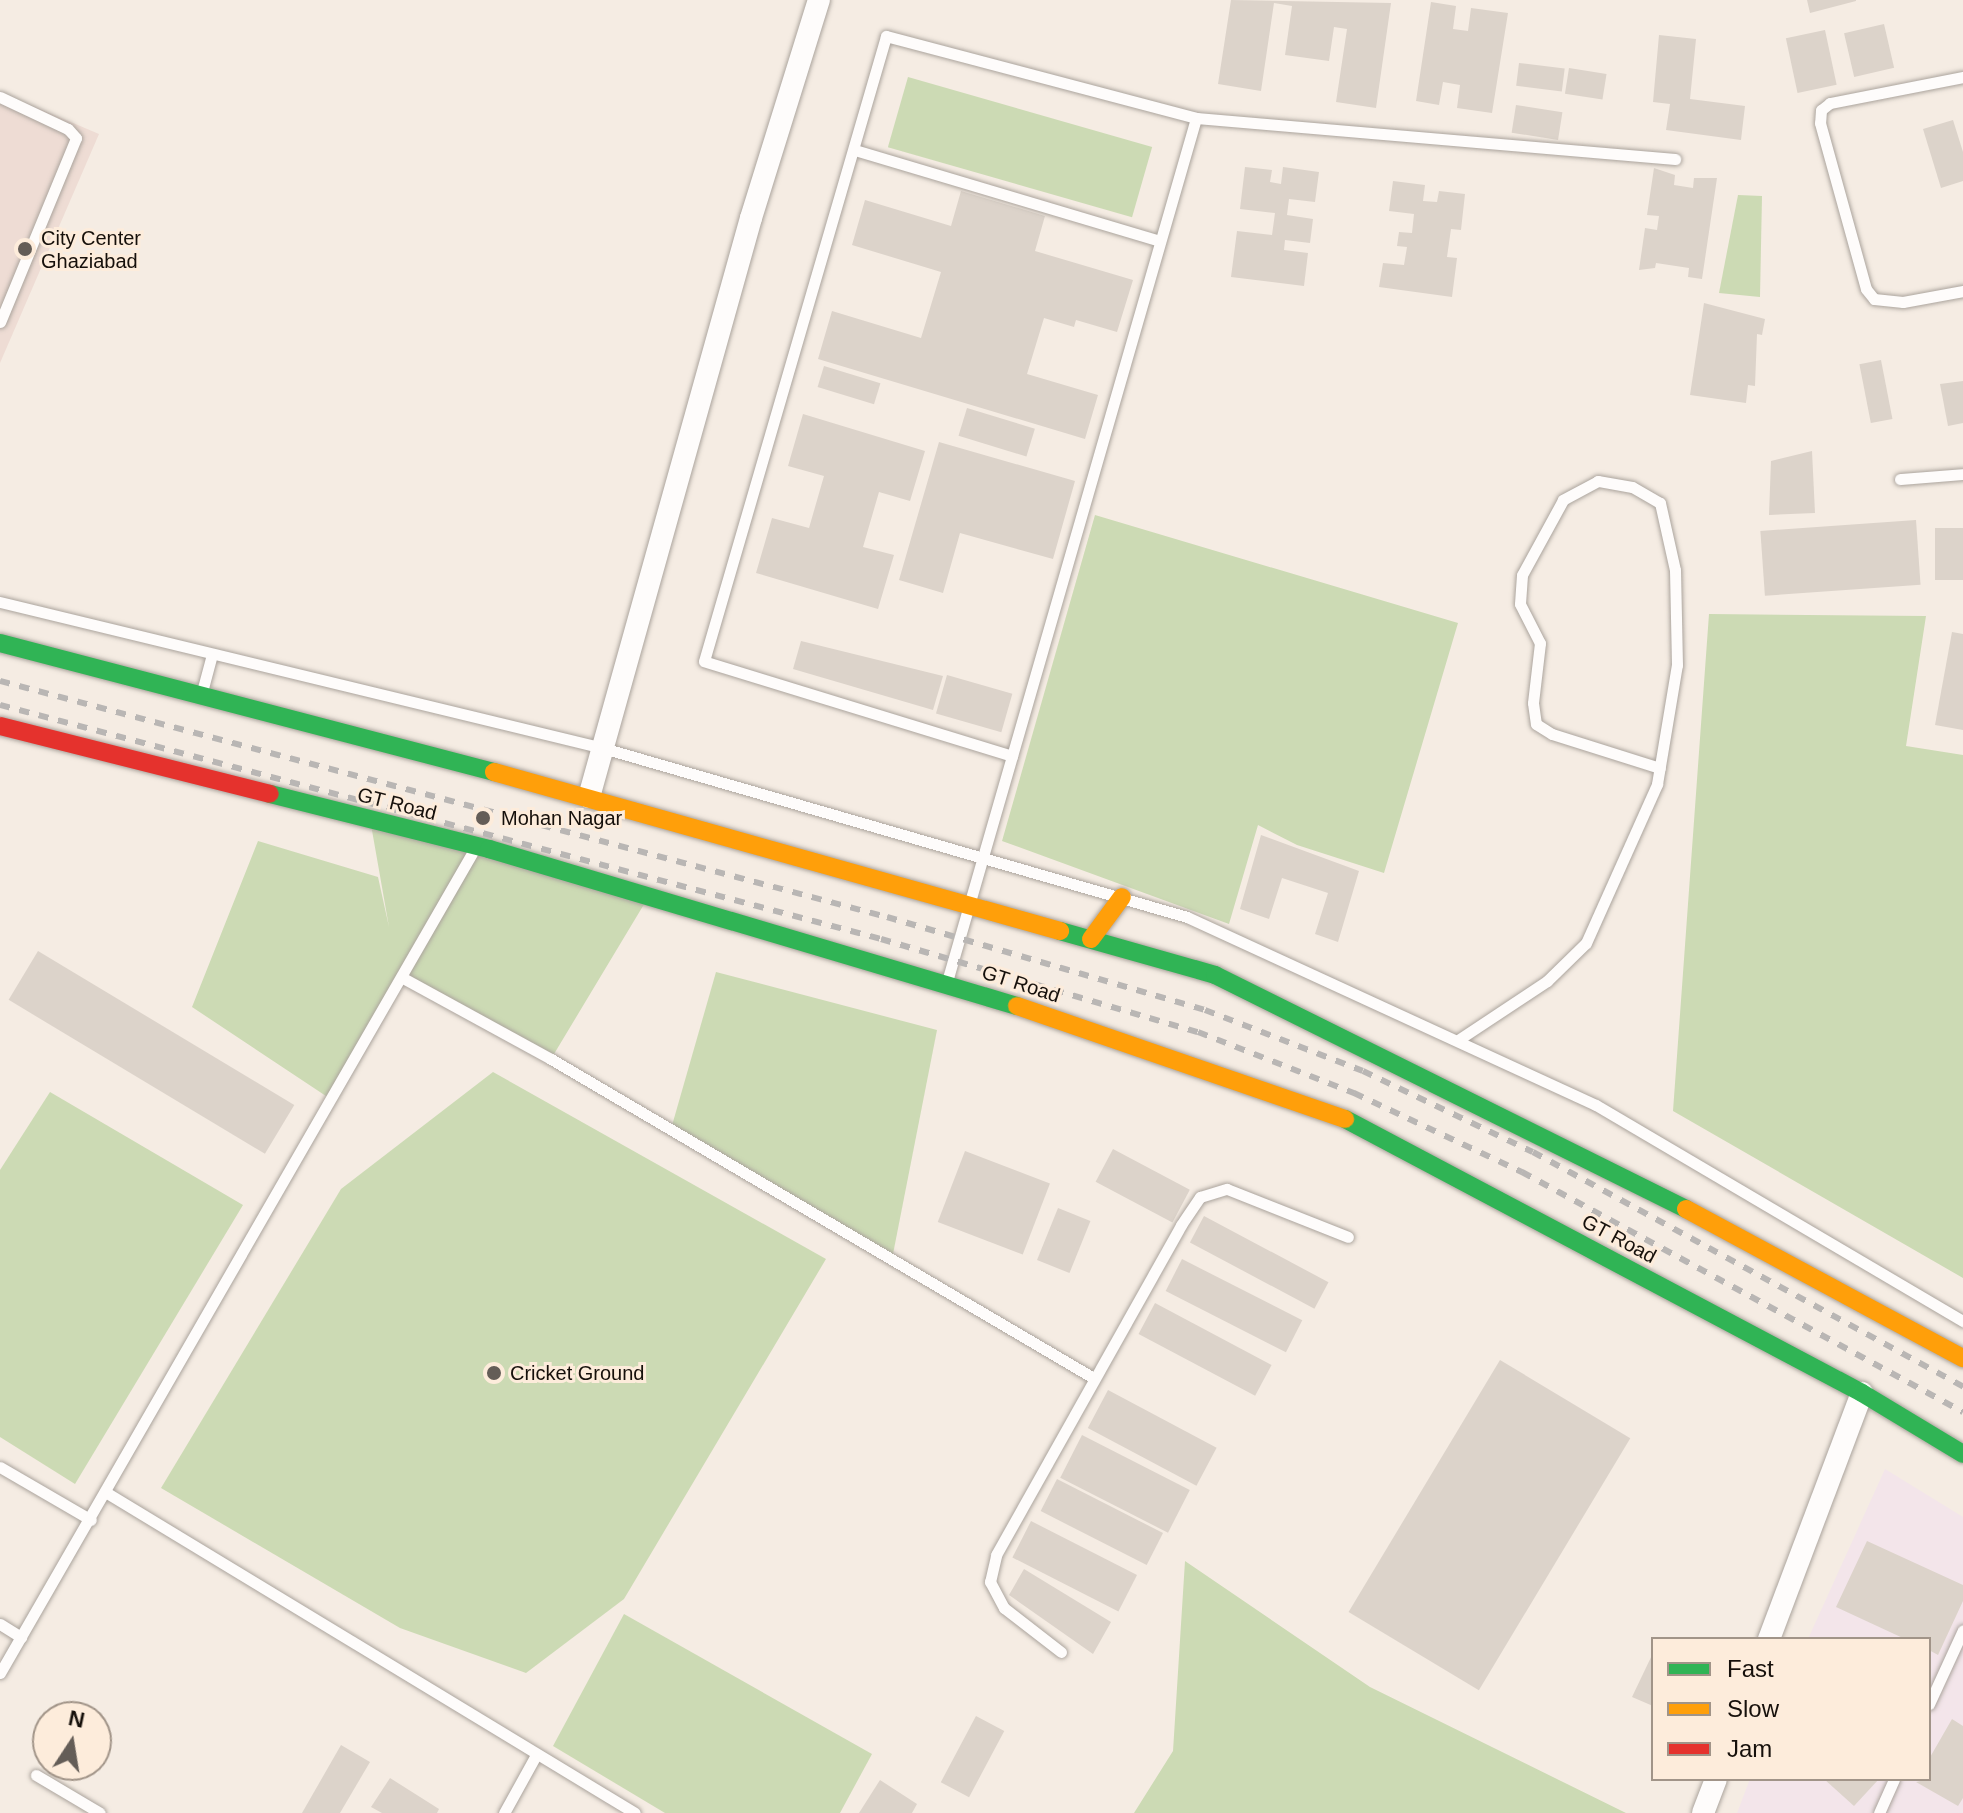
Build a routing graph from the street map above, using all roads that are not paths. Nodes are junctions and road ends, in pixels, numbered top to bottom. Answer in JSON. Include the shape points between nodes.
{"nodes":[{"id":1,"x":819,"y":0,"type":"edge"},
{"id":2,"x":1963,"y":77,"type":"edge"},
{"id":3,"x":0,"y":97,"type":"edge"},
{"id":4,"x":1196,"y":118,"type":"junction"},
{"id":5,"x":855,"y":150,"type":"junction"},
{"id":6,"x":1675,"y":159,"type":"dead end"},
{"id":7,"x":1160,"y":241,"type":"junction"},
{"id":8,"x":1963,"y":291,"type":"edge"},
{"id":9,"x":0,"y":322,"type":"edge"},
{"id":10,"x":1963,"y":474,"type":"edge"},
{"id":11,"x":1900,"y":479,"type":"dead end"},
{"id":12,"x":0,"y":602,"type":"edge"},
{"id":13,"x":0,"y":643,"type":"edge"},
{"id":14,"x":212,"y":654,"type":"junction"},
{"id":15,"x":202,"y":693,"type":"junction"},
{"id":16,"x":0,"y":726,"type":"edge"},
{"id":17,"x":603,"y":748,"type":"junction"},
{"id":18,"x":1012,"y":756,"type":"junction"},
{"id":19,"x":1660,"y":768,"type":"junction"},
{"id":20,"x":589,"y":797,"type":"junction"},
{"id":21,"x":476,"y":846,"type":"junction"},
{"id":22,"x":984,"y":856,"type":"junction"},
{"id":23,"x":1122,"y":897,"type":"junction"},
{"id":24,"x":970,"y":903,"type":"junction"},
{"id":25,"x":1091,"y":939,"type":"junction"},
{"id":26,"x":403,"y":978,"type":"junction"},
{"id":27,"x":947,"y":983,"type":"junction"},
{"id":28,"x":1458,"y":1040,"type":"junction"},
{"id":29,"x":1348,"y":1237,"type":"dead end"},
{"id":30,"x":1963,"y":1321,"type":"edge"},
{"id":31,"x":1963,"y":1358,"type":"edge"},
{"id":32,"x":1092,"y":1377,"type":"junction"},
{"id":33,"x":1862,"y":1393,"type":"junction"},
{"id":34,"x":1963,"y":1454,"type":"edge"},
{"id":35,"x":0,"y":1467,"type":"edge"},
{"id":36,"x":107,"y":1493,"type":"junction"},
{"id":37,"x":91,"y":1520,"type":"junction"},
{"id":38,"x":0,"y":1624,"type":"edge"},
{"id":39,"x":1963,"y":1630,"type":"edge"},
{"id":40,"x":21,"y":1637,"type":"junction"},
{"id":41,"x":1770,"y":1637,"type":"edge"},
{"id":42,"x":1061,"y":1652,"type":"dead end"},
{"id":43,"x":0,"y":1673,"type":"edge"},
{"id":44,"x":1931,"y":1700,"type":"edge"},
{"id":45,"x":536,"y":1755,"type":"junction"},
{"id":46,"x":46,"y":1781,"type":"edge"},
{"id":47,"x":1715,"y":1781,"type":"edge"},
{"id":48,"x":1893,"y":1781,"type":"edge"},
{"id":49,"x":100,"y":1813,"type":"edge"},
{"id":50,"x":504,"y":1813,"type":"edge"},
{"id":51,"x":635,"y":1813,"type":"edge"},
{"id":52,"x":1703,"y":1813,"type":"edge"},
{"id":53,"x":1879,"y":1813,"type":"edge"}],
"edges":[{"from":1,"to":17,"type":"street","via":[[746,233]]},
{"from":2,"to":8,"type":"lane","via":[[1830,103],[1821,110],[1820,123],[1866,289],[1874,299],[1903,302]]},
{"from":3,"to":9,"type":"lane","via":[[68,129],[76,138]]},
{"from":4,"to":5,"type":"lane","via":[[886,36]]},
{"from":4,"to":6,"type":"lane"},
{"from":4,"to":7,"type":"lane"},
{"from":5,"to":7,"type":"lane"},
{"from":5,"to":18,"type":"lane","via":[[704,661]]},
{"from":7,"to":18,"type":"lane"},
{"from":10,"to":11,"type":"lane"},
{"from":12,"to":14,"type":"lane"},
{"from":13,"to":15,"type":"highway"},
{"from":14,"to":15,"type":"lane"},
{"from":14,"to":17,"type":"lane"},
{"from":15,"to":20,"type":"highway"},
{"from":16,"to":21,"type":"highway","name":"GT Road"},
{"from":17,"to":20,"type":"street"},
{"from":17,"to":22,"type":"lane"},
{"from":18,"to":22,"type":"lane"},
{"from":19,"to":19,"type":"lane","via":[[1677,665],[1675,570],[1660,503],[1632,487],[1598,481],[1563,500],[1522,575],[1520,604],[1540,643],[1533,703],[1536,724],[1552,734]]},
{"from":19,"to":28,"type":"lane","via":[[1609,903],[1586,943],[1547,981]]},
{"from":20,"to":24,"type":"highway"},
{"from":21,"to":26,"type":"lane"},
{"from":21,"to":27,"type":"highway","name":"GT Road"},
{"from":22,"to":23,"type":"lane"},
{"from":22,"to":24,"type":"lane"},
{"from":23,"to":25,"type":"highway"},
{"from":23,"to":28,"type":"lane","via":[[1267,950]]},
{"from":24,"to":25,"type":"highway"},
{"from":24,"to":27,"type":"lane"},
{"from":25,"to":31,"type":"highway","via":[[1215,975],[1377,1051],[1644,1186]]},
{"from":26,"to":32,"type":"lane","via":[[551,1059]]},
{"from":26,"to":36,"type":"lane"},
{"from":27,"to":33,"type":"highway","name":"GT Road","via":[[1197,1064],[1347,1120]]},
{"from":28,"to":30,"type":"lane","via":[[1596,1105]]},
{"from":29,"to":32,"type":"lane","via":[[1227,1189],[1200,1197]]},
{"from":32,"to":42,"type":"lane","via":[[996,1555],[990,1582],[1004,1608]]},
{"from":33,"to":34,"type":"highway","name":"GT Road"},
{"from":33,"to":41,"type":"street"},
{"from":35,"to":37,"type":"lane"},
{"from":36,"to":37,"type":"lane"},
{"from":36,"to":45,"type":"lane"},
{"from":37,"to":40,"type":"lane"},
{"from":38,"to":40,"type":"lane"},
{"from":39,"to":44,"type":"lane"},
{"from":40,"to":43,"type":"lane"},
{"from":45,"to":50,"type":"lane"},
{"from":45,"to":51,"type":"lane"},
{"from":46,"to":49,"type":"lane"},
{"from":47,"to":52,"type":"street"},
{"from":48,"to":53,"type":"lane"}]}
